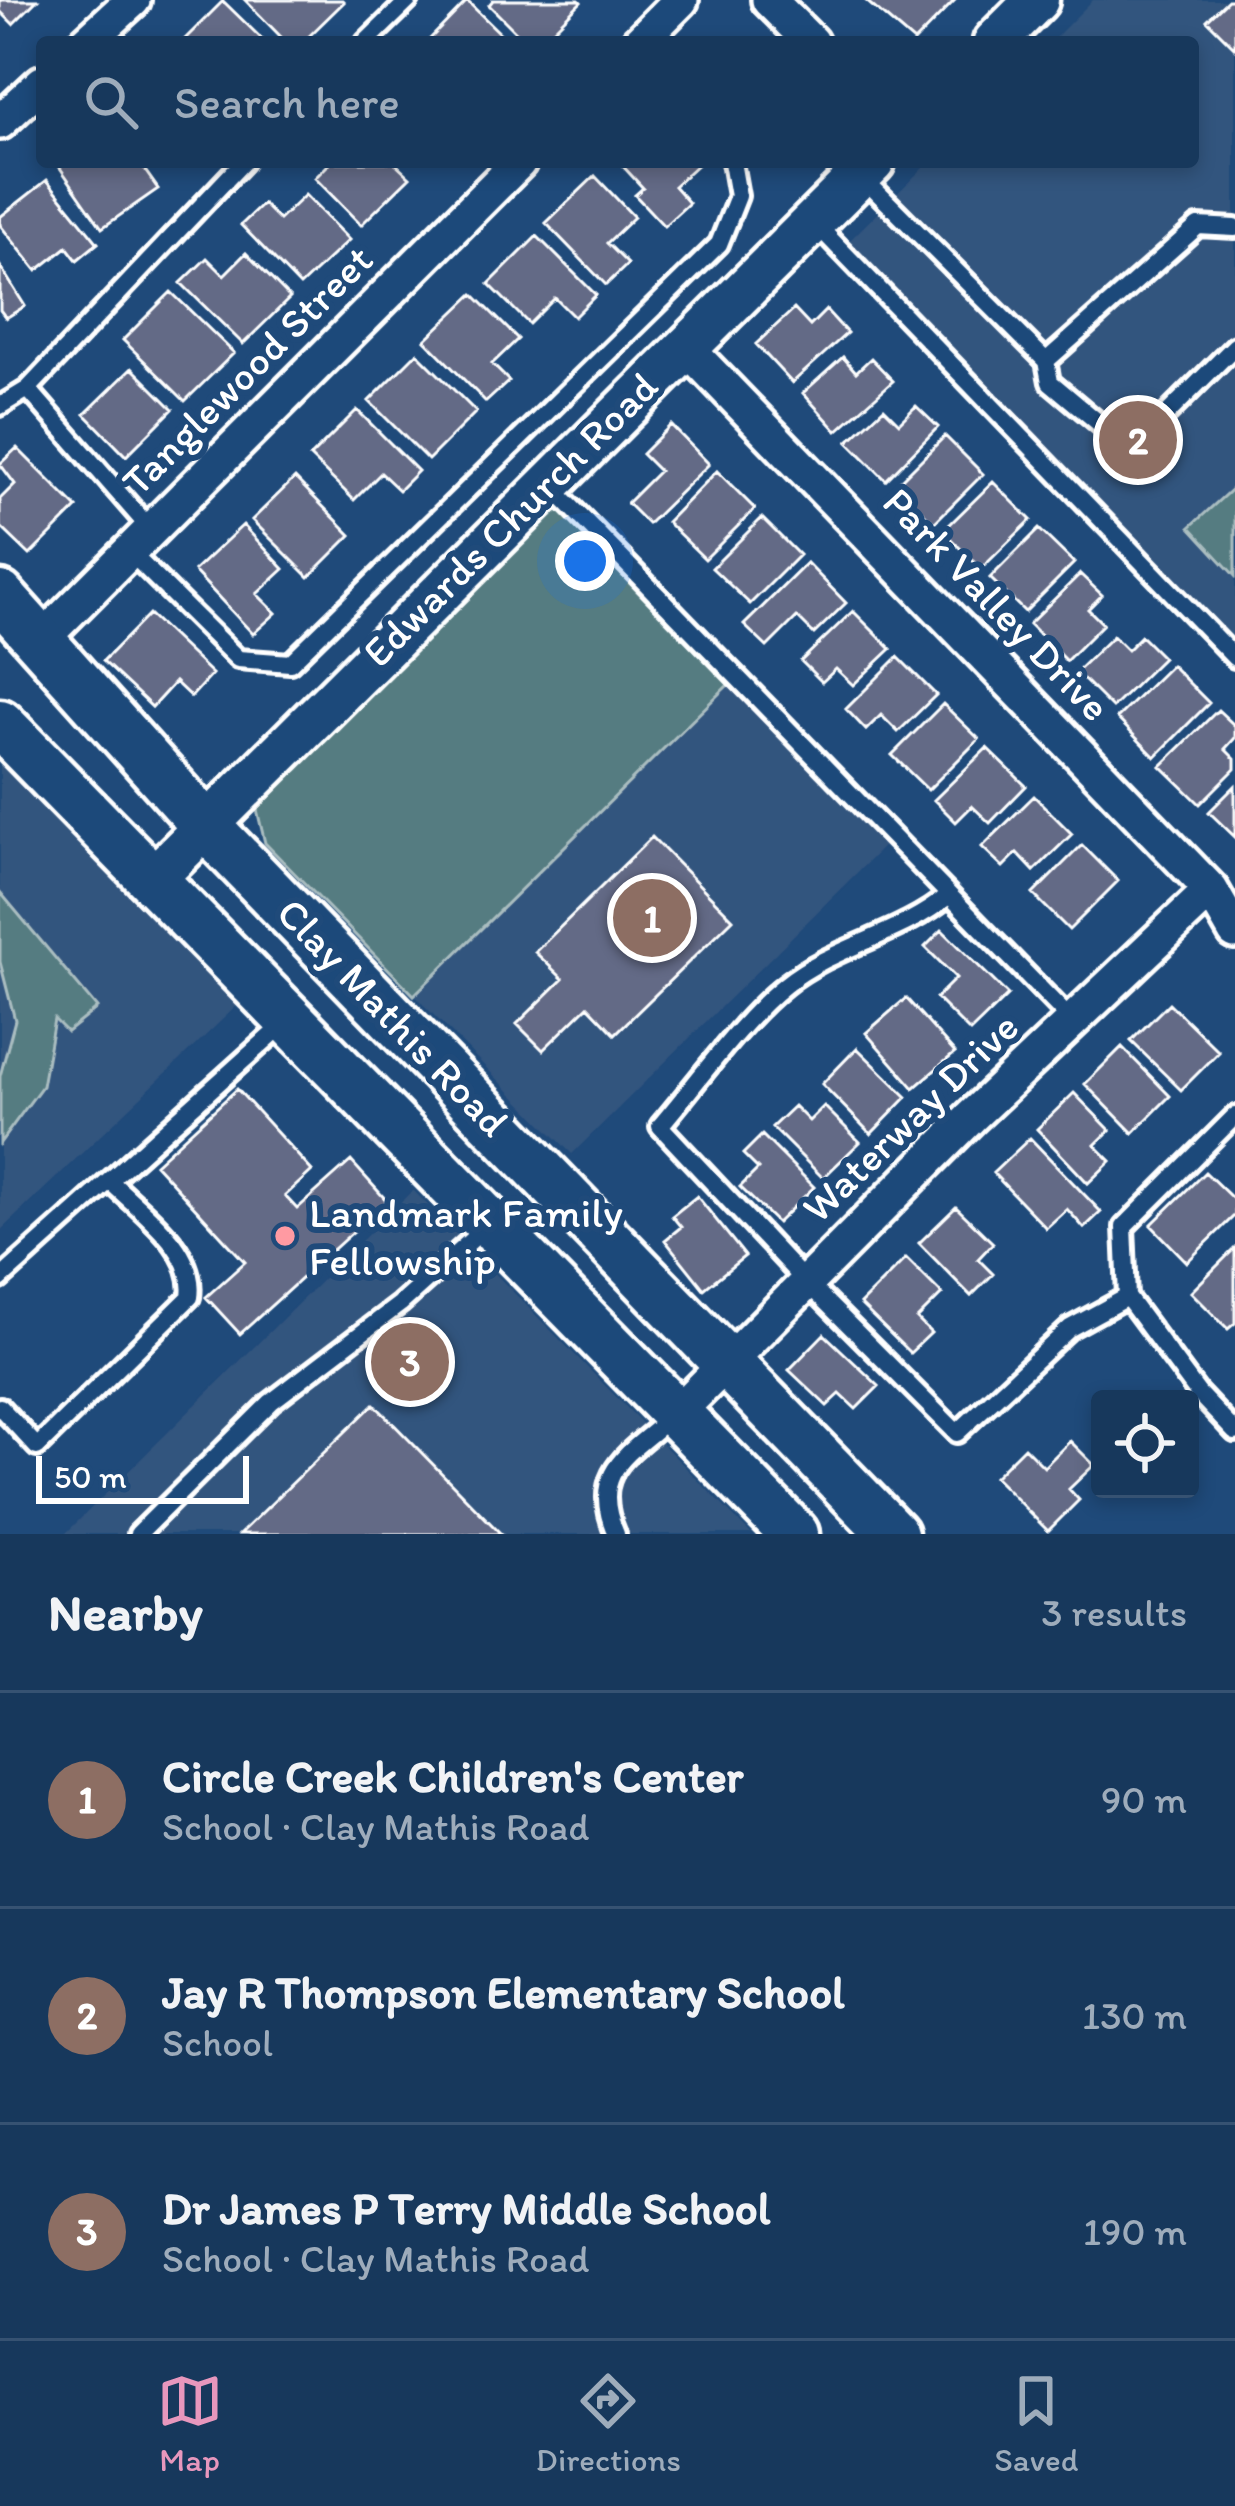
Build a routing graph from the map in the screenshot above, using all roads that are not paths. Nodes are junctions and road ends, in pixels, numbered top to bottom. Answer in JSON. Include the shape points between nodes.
{"nodes":[{"id":1,"x":133,"y":0,"type":"edge"},
{"id":2,"x":410,"y":0,"type":"edge"},
{"id":3,"x":681,"y":0,"type":"edge"},
{"id":4,"x":769,"y":0,"type":"edge"},
{"id":5,"x":1037,"y":0,"type":"edge"},
{"id":6,"x":94,"y":36,"type":"edge"},
{"id":7,"x":372,"y":36,"type":"edge"},
{"id":8,"x":645,"y":36,"type":"edge"},
{"id":9,"x":805,"y":36,"type":"edge"},
{"id":10,"x":1000,"y":36,"type":"edge"},
{"id":11,"x":36,"y":89,"type":"edge"},
{"id":12,"x":0,"y":122,"type":"edge"},
{"id":13,"x":237,"y":168,"type":"edge"},
{"id":14,"x":513,"y":168,"type":"edge"},
{"id":15,"x":733,"y":168,"type":"edge"},
{"id":16,"x":866,"y":168,"type":"edge"},
{"id":17,"x":812,"y":221,"type":"junction"},
{"id":18,"x":1235,"y":228,"type":"edge"},
{"id":19,"x":684,"y":345,"type":"junction"},
{"id":20,"x":1235,"y":346,"type":"edge"},
{"id":21,"x":1046,"y":362,"type":"junction"},
{"id":22,"x":28,"y":389,"type":"junction"},
{"id":23,"x":0,"y":406,"type":"edge"},
{"id":24,"x":547,"y":482,"type":"junction"},
{"id":25,"x":140,"y":541,"type":"junction"},
{"id":26,"x":0,"y":596,"type":"edge"},
{"id":27,"x":39,"y":642,"type":"junction"},
{"id":28,"x":1235,"y":658,"type":"edge"},
{"id":29,"x":0,"y":724,"type":"edge"},
{"id":30,"x":207,"y":827,"type":"junction"},
{"id":31,"x":152,"y":880,"type":"junction"},
{"id":32,"x":1210,"y":890,"type":"junction"},
{"id":33,"x":949,"y":895,"type":"junction"},
{"id":34,"x":1235,"y":932,"type":"edge"},
{"id":35,"x":292,"y":1017,"type":"junction"},
{"id":36,"x":1072,"y":1022,"type":"junction"},
{"id":37,"x":1235,"y":1116,"type":"edge"},
{"id":38,"x":110,"y":1180,"type":"junction"},
{"id":39,"x":491,"y":1222,"type":"junction"},
{"id":40,"x":0,"y":1279,"type":"edge"},
{"id":41,"x":806,"y":1282,"type":"junction"},
{"id":42,"x":1127,"y":1297,"type":"junction"},
{"id":43,"x":728,"y":1360,"type":"junction"},
{"id":44,"x":0,"y":1408,"type":"edge"},
{"id":45,"x":677,"y":1413,"type":"junction"},
{"id":46,"x":1235,"y":1432,"type":"edge"},
{"id":47,"x":138,"y":1534,"type":"edge"},
{"id":48,"x":616,"y":1534,"type":"edge"},
{"id":49,"x":794,"y":1534,"type":"edge"},
{"id":50,"x":893,"y":1534,"type":"edge"}],
"edges":[{"from":1,"to":6,"type":"street"},
{"from":2,"to":7,"type":"lane"},
{"from":3,"to":8,"type":"street"},
{"from":4,"to":9,"type":"street"},
{"from":5,"to":10,"type":"street"},
{"from":11,"to":12,"type":"street"},
{"from":13,"to":22,"type":"lane"},
{"from":14,"to":25,"type":"street","name":"Tanglewood Street"},
{"from":15,"to":25,"type":"lane","via":[[738,196],[719,244],[290,663],[238,659]]},
{"from":16,"to":17,"type":"street","name":"Edwards Church Road"},
{"from":16,"to":21,"type":"lane"},
{"from":17,"to":19,"type":"street","name":"Edwards Church Road"},
{"from":17,"to":28,"type":"lane"},
{"from":18,"to":21,"type":"lane","via":[[1198,226]]},
{"from":19,"to":24,"type":"street","name":"Edwards Church Road"},
{"from":19,"to":32,"type":"street","name":"Park Valley Drive"},
{"from":20,"to":21,"type":"lane","via":[[1131,450],[1050,382]]},
{"from":22,"to":23,"type":"lane"},
{"from":22,"to":25,"type":"lane"},
{"from":24,"to":30,"type":"street","name":"Edwards Church Road"},
{"from":24,"to":33,"type":"lane"},
{"from":25,"to":27,"type":"street","name":"Tanglewood Street"},
{"from":26,"to":27,"type":"main road","name":"Clay Mathis Road"},
{"from":27,"to":30,"type":"main road","name":"Clay Mathis Road"},
{"from":29,"to":31,"type":"main road","name":"Clay Mathis Road"},
{"from":30,"to":31,"type":"street","name":"Edwards Church Road"},
{"from":30,"to":43,"type":"main road","name":"Clay Mathis Road"},
{"from":31,"to":35,"type":"main road","name":"Clay Mathis Road"},
{"from":32,"to":34,"type":"street","name":"Park Valley Drive"},
{"from":32,"to":36,"type":"street","name":"Waterway Drive"},
{"from":33,"to":36,"type":"lane"},
{"from":33,"to":41,"type":"lane","via":[[917,922],[785,985],[660,1126]]},
{"from":35,"to":38,"type":"lane"},
{"from":35,"to":39,"type":"main road","name":"Clay Mathis Road"},
{"from":36,"to":41,"type":"street","name":"Waterway Drive"},
{"from":37,"to":42,"type":"lane","via":[[1124,1227]]},
{"from":38,"to":40,"type":"lane"},
{"from":38,"to":44,"type":"lane","via":[[179,1251],[193,1278],[190,1298],[37,1447]]},
{"from":39,"to":45,"type":"main road","name":"Clay Mathis Road"},
{"from":39,"to":47,"type":"lane","via":[[271,1402]]},
{"from":41,"to":42,"type":"lane","via":[[957,1433],[1070,1328]]},
{"from":41,"to":43,"type":"street","name":"Waterway Drive"},
{"from":42,"to":46,"type":"lane"},
{"from":43,"to":45,"type":"street","name":"Waterway Drive"},
{"from":43,"to":50,"type":"main road","name":"Clay Mathis Road"},
{"from":45,"to":48,"type":"lane","via":[[614,1467],[605,1511]]},
{"from":45,"to":49,"type":"main road","name":"Clay Mathis Road"}]}
